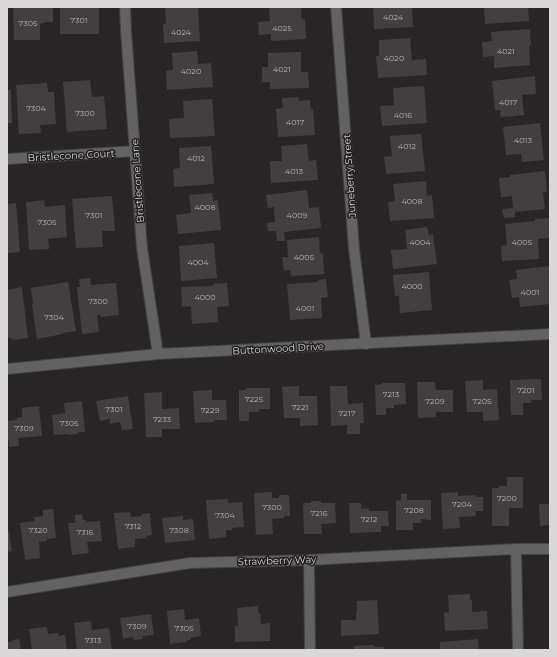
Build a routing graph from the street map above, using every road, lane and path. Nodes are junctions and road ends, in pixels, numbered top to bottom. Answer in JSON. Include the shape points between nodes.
{"nodes":[{"id":1,"x":126,"y":7,"type":"edge"},
{"id":2,"x":336,"y":7,"type":"edge"},
{"id":3,"x":135,"y":152,"type":"junction"},
{"id":4,"x":7,"y":159,"type":"edge"},
{"id":5,"x":550,"y":334,"type":"edge"},
{"id":6,"x":366,"y":344,"type":"junction"},
{"id":7,"x":158,"y":354,"type":"junction"},
{"id":8,"x":7,"y":369,"type":"edge"},
{"id":9,"x":516,"y":549,"type":"junction"},
{"id":10,"x":550,"y":549,"type":"edge"},
{"id":11,"x":309,"y":560,"type":"junction"},
{"id":12,"x":7,"y":592,"type":"edge"},
{"id":13,"x":310,"y":650,"type":"edge"},
{"id":14,"x":518,"y":650,"type":"edge"}],
"edges":[{"from":1,"to":3,"type":"street","name":"Bristlecone Lane"},
{"from":2,"to":6,"type":"street","name":"Juneberry Street","via":[[354,249]]},
{"from":3,"to":4,"type":"street","name":"Bristlecone Court"},
{"from":3,"to":7,"type":"street","name":"Bristlecone Lane","via":[[142,248]]},
{"from":5,"to":6,"type":"street","name":"Buttonwood Drive"},
{"from":6,"to":7,"type":"street","name":"Buttonwood Drive"},
{"from":7,"to":8,"type":"street","name":"Buttonwood Drive"},
{"from":9,"to":10,"type":"street","name":"Strawberry Way"},
{"from":9,"to":11,"type":"street","name":"Strawberry Way"},
{"from":9,"to":14,"type":"street"},
{"from":11,"to":12,"type":"street","name":"Strawberry Way","via":[[190,563]]},
{"from":11,"to":13,"type":"street"}]}
